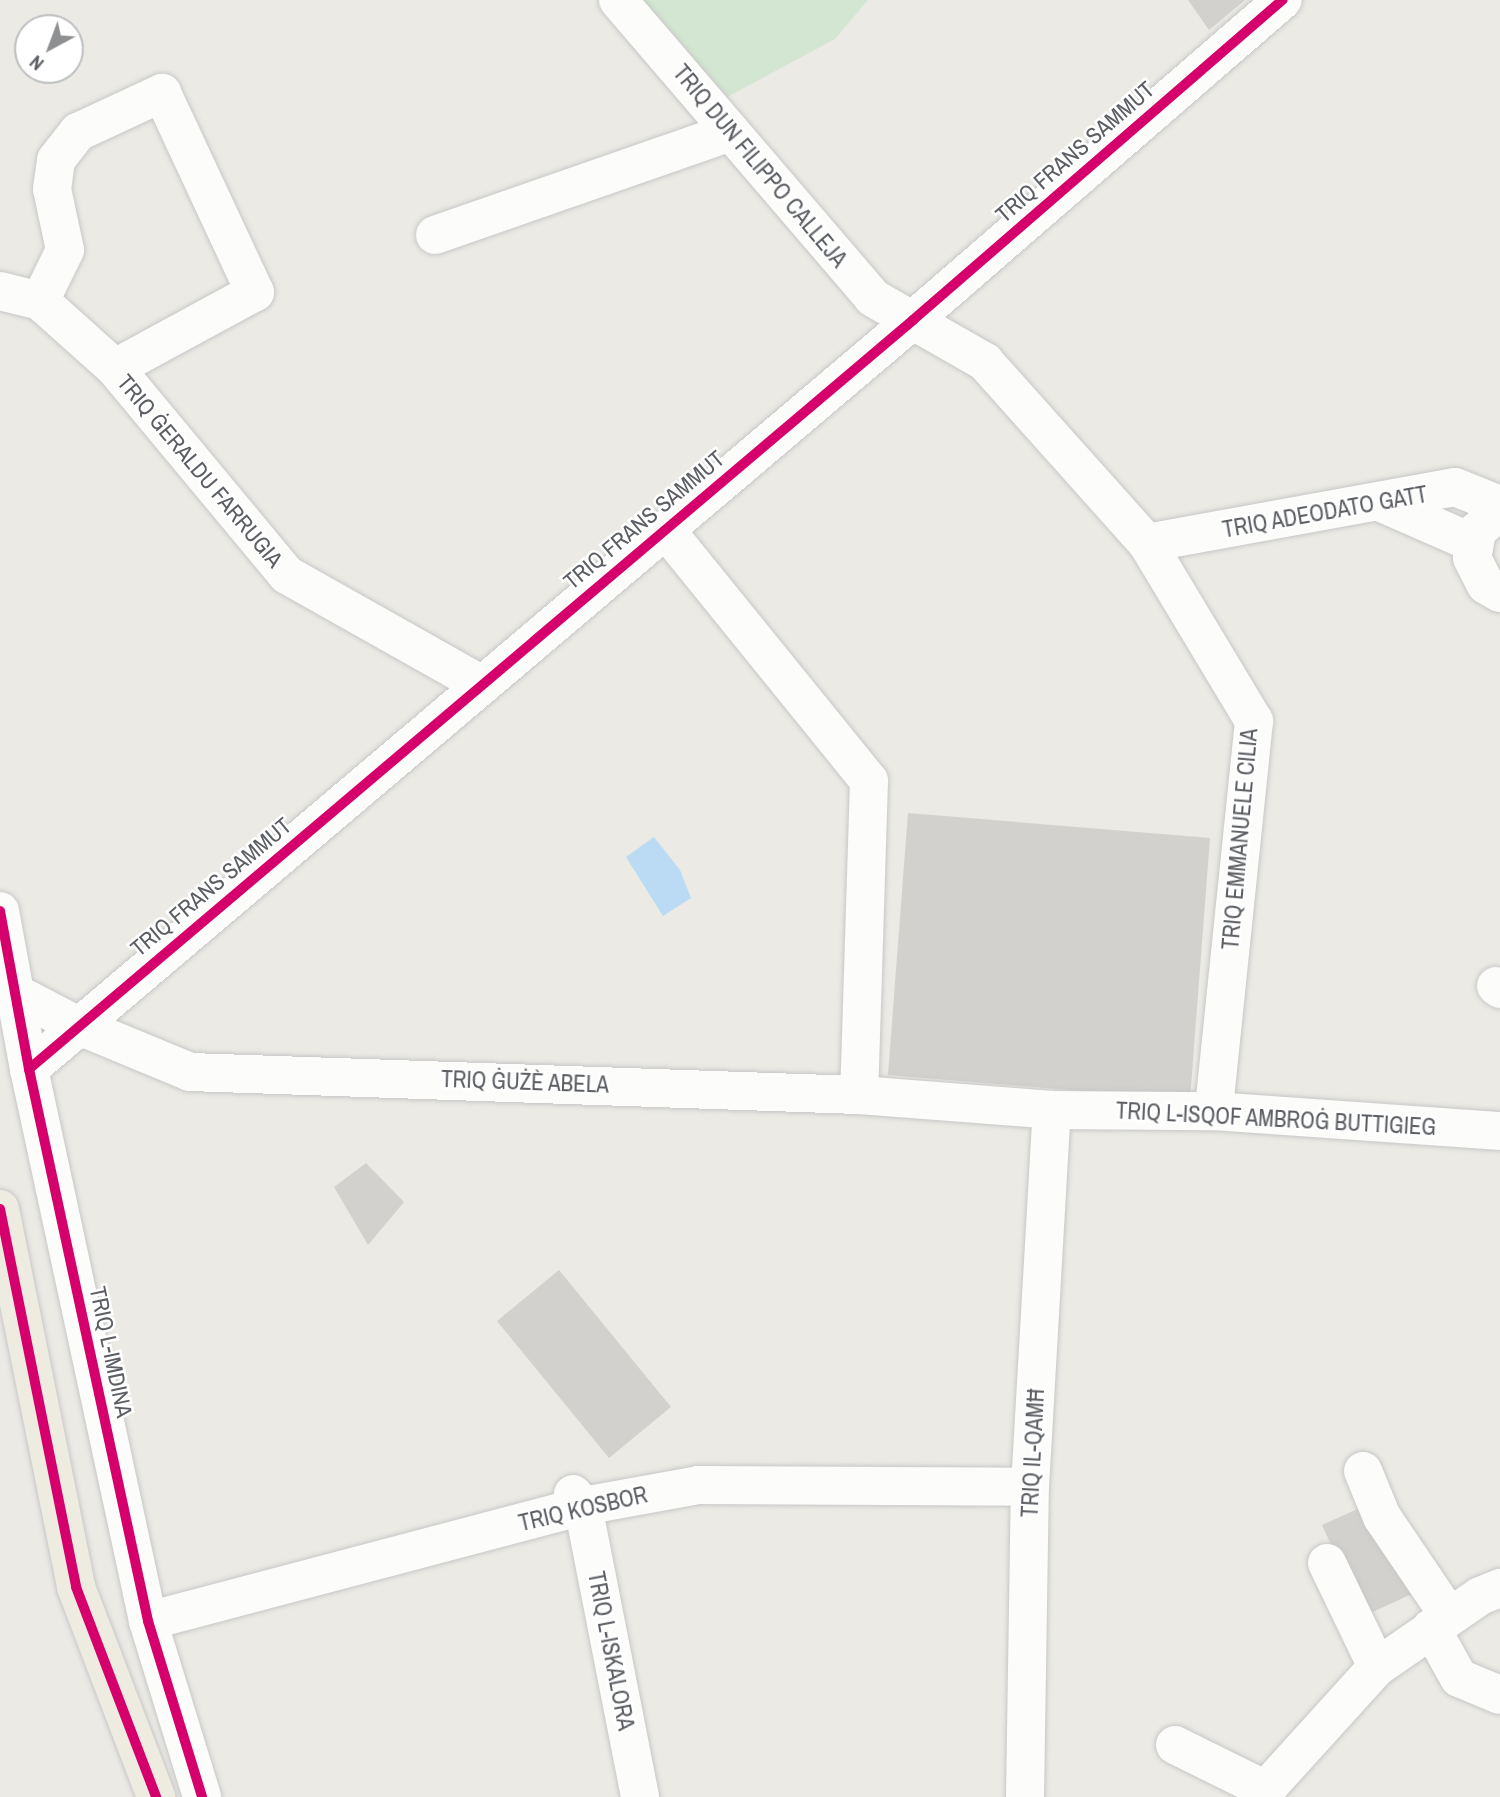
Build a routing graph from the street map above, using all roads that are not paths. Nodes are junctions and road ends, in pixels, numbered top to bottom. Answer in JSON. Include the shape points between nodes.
{"nodes":[{"id":1,"x":618,"y":0,"type":"edge"},
{"id":2,"x":1283,"y":0,"type":"edge"},
{"id":3,"x":731,"y":132,"type":"junction"},
{"id":4,"x":435,"y":235,"type":"dead end"},
{"id":5,"x":0,"y":291,"type":"edge"},
{"id":6,"x":40,"y":301,"type":"junction"},
{"id":7,"x":913,"y":320,"type":"junction"},
{"id":8,"x":114,"y":368,"type":"junction"},
{"id":9,"x":1382,"y":503,"type":"junction"},
{"id":10,"x":1500,"y":505,"type":"edge"},
{"id":11,"x":1500,"y":511,"type":"edge"},
{"id":12,"x":666,"y":529,"type":"junction"},
{"id":13,"x":1147,"y":543,"type":"junction"},
{"id":14,"x":1473,"y":543,"type":"junction"},
{"id":15,"x":1500,"y":593,"type":"edge"},
{"id":16,"x":482,"y":685,"type":"junction"},
{"id":17,"x":0,"y":911,"type":"edge"},
{"id":18,"x":15,"y":993,"type":"junction"},
{"id":19,"x":79,"y":1026,"type":"junction"},
{"id":20,"x":29,"y":1069,"type":"junction"},
{"id":21,"x":859,"y":1095,"type":"junction"},
{"id":22,"x":1052,"y":1110,"type":"junction"},
{"id":23,"x":1214,"y":1111,"type":"junction"},
{"id":24,"x":1500,"y":1131,"type":"edge"},
{"id":25,"x":0,"y":1209,"type":"edge"},
{"id":26,"x":1363,"y":1471,"type":"dead end"},
{"id":27,"x":1030,"y":1488,"type":"junction"},
{"id":28,"x":578,"y":1500,"type":"junction"},
{"id":29,"x":1327,"y":1563,"type":"dead end"},
{"id":30,"x":1500,"y":1588,"type":"edge"},
{"id":31,"x":148,"y":1621,"type":"junction"},
{"id":32,"x":1440,"y":1622,"type":"junction"},
{"id":33,"x":1377,"y":1667,"type":"junction"},
{"id":34,"x":1500,"y":1695,"type":"edge"},
{"id":35,"x":1175,"y":1745,"type":"dead end"},
{"id":36,"x":1263,"y":1793,"type":"edge"},
{"id":37,"x":156,"y":1797,"type":"edge"},
{"id":38,"x":202,"y":1797,"type":"edge"},
{"id":39,"x":640,"y":1797,"type":"edge"},
{"id":40,"x":1025,"y":1797,"type":"edge"}],
"edges":[{"from":1,"to":3,"type":"street","name":"TRIQ DUN FILIPPO CALLEJA"},
{"from":2,"to":7,"type":"street","name":"TRIQ FRANS SAMMUT"},
{"from":3,"to":4,"type":"street"},
{"from":3,"to":7,"type":"street","name":"TRIQ DUN FILIPPO CALLEJA","via":[[873,299]]},
{"from":5,"to":6,"type":"street","name":"TRIQ ĠERALDU FARRUGIA"},
{"from":6,"to":8,"type":"street","name":"TRIQ ĠERALDU FARRUGIA"},
{"from":6,"to":8,"type":"street","via":[[65,250],[52,189],[56,160],[78,132],[162,93],[255,292]]},
{"from":7,"to":12,"type":"street","name":"TRIQ FRANS SAMMUT"},
{"from":7,"to":13,"type":"street","name":"TRIQ EMMANUELE CILIA","via":[[985,362]]},
{"from":8,"to":16,"type":"street","name":"TRIQ ĠERALDU FARRUGIA","via":[[287,575]]},
{"from":9,"to":10,"type":"street","name":"TRIQ ADEODATO GATT","via":[[1455,487]]},
{"from":9,"to":13,"type":"street","name":"TRIQ ADEODATO GATT"},
{"from":9,"to":14,"type":"street"},
{"from":11,"to":14,"type":"street","via":[[1485,520]]},
{"from":12,"to":16,"type":"street","name":"TRIQ FRANS SAMMUT"},
{"from":12,"to":21,"type":"street","via":[[869,781]]},
{"from":13,"to":23,"type":"street","name":"TRIQ EMMANUELE CILIA","via":[[1254,721]]},
{"from":14,"to":15,"type":"street","via":[[1477,573]]},
{"from":16,"to":19,"type":"street","name":"TRIQ FRANS SAMMUT"},
{"from":17,"to":18,"type":"street","name":"TRIQ L-IMDINA"},
{"from":18,"to":19,"type":"street","name":"TRIQ ĠUŻÈ ABELA"},
{"from":18,"to":20,"type":"street","name":"TRIQ L-IMDINA"},
{"from":19,"to":20,"type":"street","name":"TRIQ FRANS SAMMUT"},
{"from":19,"to":21,"type":"street","name":"TRIQ ĠUŻÈ ABELA","via":[[190,1072]]},
{"from":20,"to":31,"type":"street","name":"TRIQ L-IMDINA"},
{"from":21,"to":22,"type":"street","name":"TRIQ ĠUŻÈ ABELA"},
{"from":22,"to":23,"type":"street","name":"TRIQ L-ISQOF AMBROĠ BUTTIGIEG"},
{"from":22,"to":27,"type":"street","name":"TRIQ IL-QAMĦ"},
{"from":23,"to":24,"type":"street","name":"TRIQ L-ISQOF AMBROĠ BUTTIGIEG"},
{"from":25,"to":37,"type":"highway","via":[[76,1587]]},
{"from":26,"to":32,"type":"street","via":[[1382,1517]]},
{"from":27,"to":28,"type":"street","name":"TRIQ KOSBOR","via":[[698,1485]]},
{"from":27,"to":40,"type":"street","name":"TRIQ IL-QAMĦ"},
{"from":28,"to":31,"type":"street","name":"TRIQ KOSBOR"},
{"from":28,"to":39,"type":"street","name":"TRIQ L-ISKALORA"},
{"from":29,"to":33,"type":"street"},
{"from":30,"to":32,"type":"street"},
{"from":31,"to":38,"type":"street","name":"TRIQ L-IMDINA"},
{"from":32,"to":33,"type":"street"},
{"from":32,"to":34,"type":"street","via":[[1459,1678]]},
{"from":33,"to":36,"type":"street"},
{"from":35,"to":36,"type":"street"}]}
